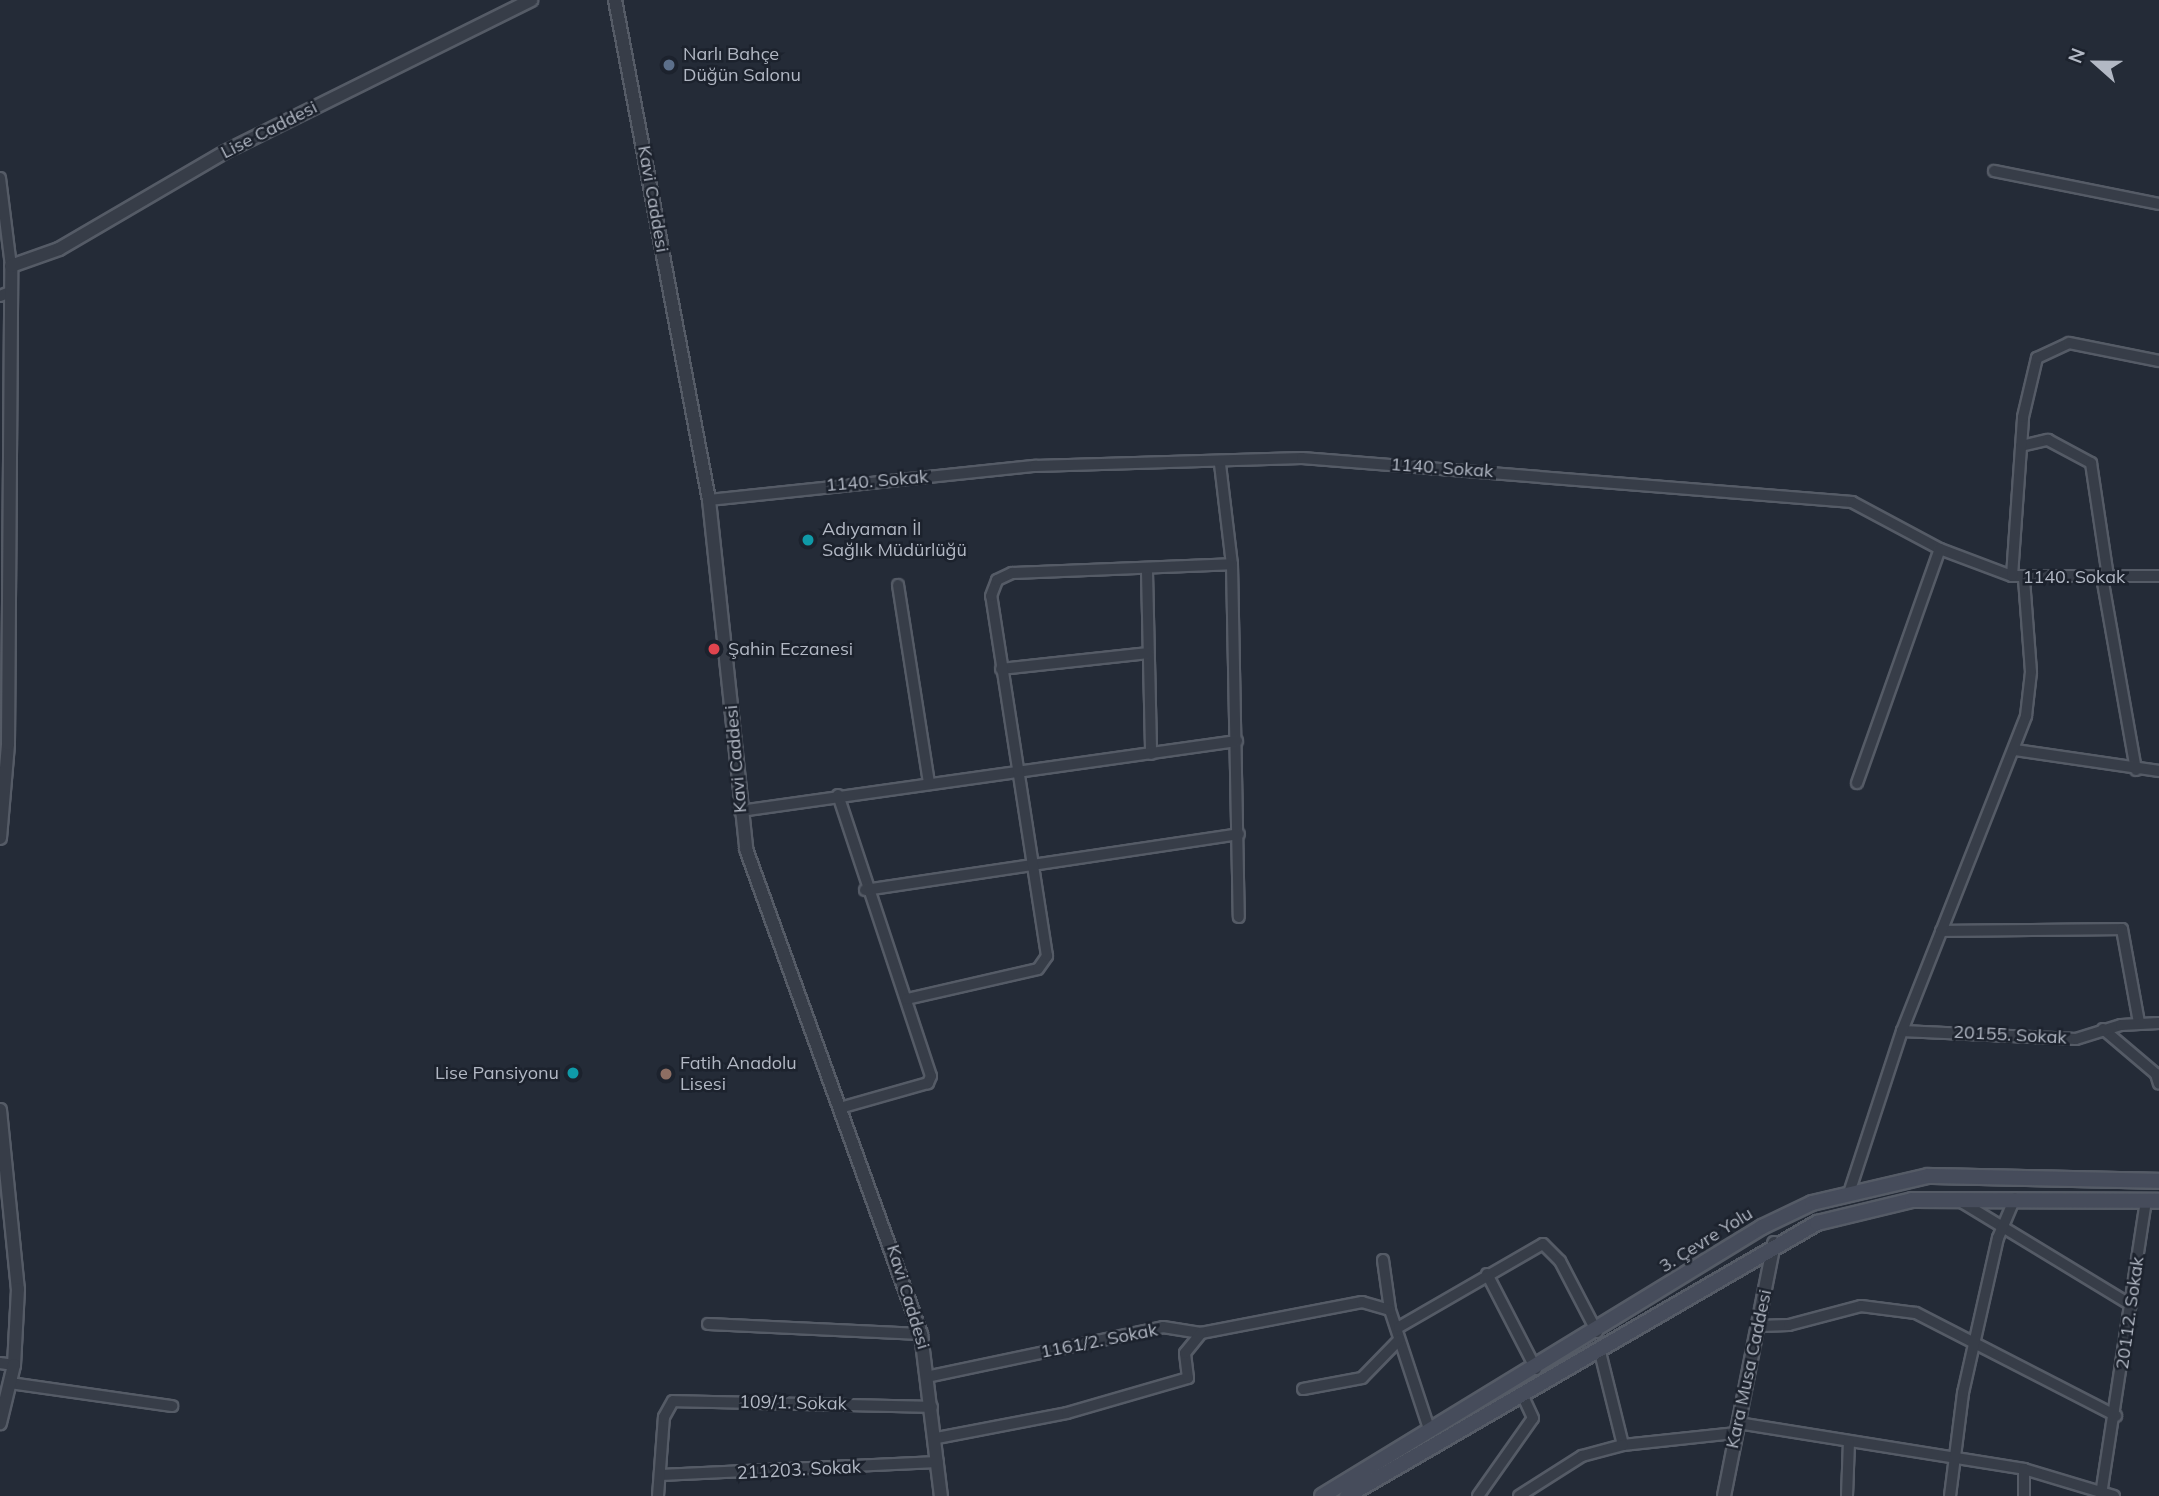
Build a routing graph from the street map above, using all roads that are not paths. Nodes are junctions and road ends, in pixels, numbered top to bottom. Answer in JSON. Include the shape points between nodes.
{"nodes":[{"id":1,"x":531,"y":0,"type":"edge"},
{"id":2,"x":615,"y":0,"type":"edge"},
{"id":3,"x":1994,"y":171,"type":"dead end"},
{"id":4,"x":0,"y":178,"type":"edge"},
{"id":5,"x":2159,"y":204,"type":"edge"},
{"id":6,"x":11,"y":266,"type":"junction"},
{"id":7,"x":5,"y":294,"type":"edge"},
{"id":8,"x":2159,"y":361,"type":"edge"},
{"id":9,"x":2021,"y":446,"type":"junction"},
{"id":10,"x":1220,"y":464,"type":"junction"},
{"id":11,"x":709,"y":500,"type":"junction"},
{"id":12,"x":1940,"y":549,"type":"junction"},
{"id":13,"x":1232,"y":564,"type":"junction"},
{"id":14,"x":1147,"y":572,"type":"junction"},
{"id":15,"x":4,"y":576,"type":"edge"},
{"id":16,"x":2012,"y":576,"type":"junction"},
{"id":17,"x":2159,"y":576,"type":"edge"},
{"id":18,"x":2105,"y":577,"type":"junction"},
{"id":19,"x":2024,"y":579,"type":"junction"},
{"id":20,"x":898,"y":585,"type":"dead end"},
{"id":21,"x":1148,"y":653,"type":"junction"},
{"id":22,"x":1001,"y":669,"type":"junction"},
{"id":23,"x":1237,"y":741,"type":"junction"},
{"id":24,"x":2015,"y":750,"type":"junction"},
{"id":25,"x":1151,"y":754,"type":"junction"},
{"id":26,"x":2136,"y":770,"type":"junction"},
{"id":27,"x":2159,"y":771,"type":"edge"},
{"id":28,"x":1018,"y":772,"type":"junction"},
{"id":29,"x":929,"y":783,"type":"junction"},
{"id":30,"x":1857,"y":783,"type":"dead end"},
{"id":31,"x":838,"y":795,"type":"junction"},
{"id":32,"x":740,"y":811,"type":"junction"},
{"id":33,"x":1239,"y":834,"type":"junction"},
{"id":34,"x":0,"y":838,"type":"edge"},
{"id":35,"x":1033,"y":865,"type":"junction"},
{"id":36,"x":865,"y":890,"type":"junction"},
{"id":37,"x":1239,"y":917,"type":"dead end"},
{"id":38,"x":1941,"y":931,"type":"junction"},
{"id":39,"x":907,"y":999,"type":"junction"},
{"id":40,"x":2139,"y":1023,"type":"junction"},
{"id":41,"x":2159,"y":1023,"type":"edge"},
{"id":42,"x":2103,"y":1030,"type":"junction"},
{"id":43,"x":1902,"y":1031,"type":"junction"},
{"id":44,"x":2159,"y":1084,"type":"edge"},
{"id":45,"x":843,"y":1107,"type":"junction"},
{"id":46,"x":0,"y":1112,"type":"edge"},
{"id":47,"x":2159,"y":1181,"type":"edge"},
{"id":48,"x":5,"y":1186,"type":"edge"},
{"id":49,"x":1850,"y":1190,"type":"junction"},
{"id":50,"x":2015,"y":1198,"type":"junction"},
{"id":51,"x":1956,"y":1199,"type":"junction"},
{"id":52,"x":2150,"y":1203,"type":"edge"},
{"id":53,"x":2000,"y":1230,"type":"junction"},
{"id":54,"x":1774,"y":1243,"type":"junction"},
{"id":55,"x":1383,"y":1260,"type":"dead end"},
{"id":56,"x":1487,"y":1274,"type":"junction"},
{"id":57,"x":2132,"y":1305,"type":"junction"},
{"id":58,"x":1390,"y":1310,"type":"junction"},
{"id":59,"x":708,"y":1324,"type":"dead end"},
{"id":60,"x":1759,"y":1326,"type":"junction"},
{"id":61,"x":1399,"y":1327,"type":"junction"},
{"id":62,"x":1597,"y":1332,"type":"junction"},
{"id":63,"x":1201,"y":1333,"type":"junction"},
{"id":64,"x":921,"y":1334,"type":"junction"},
{"id":65,"x":1399,"y":1340,"type":"junction"},
{"id":66,"x":1982,"y":1343,"type":"junction"},
{"id":67,"x":1599,"y":1348,"type":"junction"},
{"id":68,"x":0,"y":1363,"type":"edge"},
{"id":69,"x":14,"y":1365,"type":"junction"},
{"id":70,"x":1536,"y":1369,"type":"junction"},
{"id":71,"x":931,"y":1376,"type":"junction"},
{"id":72,"x":10,"y":1383,"type":"junction"},
{"id":73,"x":1303,"y":1389,"type":"dead end"},
{"id":74,"x":1522,"y":1394,"type":"junction"},
{"id":75,"x":172,"y":1406,"type":"dead end"},
{"id":76,"x":932,"y":1407,"type":"junction"},
{"id":77,"x":2116,"y":1416,"type":"junction"},
{"id":78,"x":0,"y":1423,"type":"edge"},
{"id":79,"x":1737,"y":1428,"type":"junction"},
{"id":80,"x":1430,"y":1432,"type":"junction"},
{"id":81,"x":937,"y":1438,"type":"junction"},
{"id":82,"x":1849,"y":1441,"type":"junction"},
{"id":83,"x":1623,"y":1445,"type":"junction"},
{"id":84,"x":1956,"y":1458,"type":"junction"},
{"id":85,"x":938,"y":1462,"type":"junction"},
{"id":86,"x":2024,"y":1469,"type":"junction"},
{"id":87,"x":660,"y":1475,"type":"junction"},
{"id":88,"x":2102,"y":1488,"type":"junction"},
{"id":89,"x":1351,"y":1495,"type":"edge"},
{"id":90,"x":659,"y":1496,"type":"edge"},
{"id":91,"x":941,"y":1496,"type":"edge"},
{"id":92,"x":1322,"y":1496,"type":"edge"},
{"id":93,"x":1478,"y":1496,"type":"edge"},
{"id":94,"x":1520,"y":1496,"type":"edge"},
{"id":95,"x":1724,"y":1496,"type":"edge"},
{"id":96,"x":1847,"y":1496,"type":"edge"},
{"id":97,"x":1950,"y":1496,"type":"edge"},
{"id":98,"x":2024,"y":1496,"type":"edge"},
{"id":99,"x":2114,"y":1496,"type":"edge"}],
"edges":[{"from":1,"to":6,"type":"street","name":"Lise Caddesi","via":[[225,152],[48,254]]},
{"from":2,"to":11,"type":"street","name":"Kavi Caddesi"},
{"from":3,"to":5,"type":"street"},
{"from":4,"to":6,"type":"street"},
{"from":6,"to":7,"type":"street"},
{"from":7,"to":15,"type":"street"},
{"from":8,"to":9,"type":"street","via":[[2068,343],[2048,349],[2031,371]]},
{"from":9,"to":16,"type":"street"},
{"from":9,"to":18,"type":"street","via":[[2048,440],[2091,463]]},
{"from":10,"to":11,"type":"street","name":"1140. Sokak","via":[[1129,460],[1035,466]]},
{"from":10,"to":12,"type":"street","name":"1140. Sokak","via":[[1302,458],[1852,502]]},
{"from":10,"to":13,"type":"street"},
{"from":11,"to":32,"type":"street","name":"Kavi Caddesi"},
{"from":12,"to":16,"type":"street","name":"1140. Sokak"},
{"from":12,"to":30,"type":"street"},
{"from":13,"to":14,"type":"street"},
{"from":13,"to":23,"type":"street"},
{"from":14,"to":21,"type":"street"},
{"from":14,"to":22,"type":"street","via":[[1041,571],[1000,578],[991,596]]},
{"from":15,"to":34,"type":"street","via":[[8,744]]},
{"from":16,"to":19,"type":"street","name":"1140. Sokak"},
{"from":17,"to":18,"type":"street","name":"1140. Sokak"},
{"from":18,"to":19,"type":"street","name":"1140. Sokak"},
{"from":18,"to":26,"type":"street"},
{"from":19,"to":24,"type":"street","via":[[2030,693]]},
{"from":20,"to":29,"type":"street"},
{"from":21,"to":22,"type":"street"},
{"from":21,"to":25,"type":"street"},
{"from":22,"to":28,"type":"street"},
{"from":23,"to":25,"type":"street"},
{"from":23,"to":33,"type":"street"},
{"from":24,"to":26,"type":"street"},
{"from":24,"to":38,"type":"street"},
{"from":25,"to":28,"type":"street"},
{"from":26,"to":27,"type":"street"},
{"from":28,"to":29,"type":"street"},
{"from":28,"to":35,"type":"street"},
{"from":29,"to":31,"type":"street"},
{"from":31,"to":32,"type":"street"},
{"from":31,"to":36,"type":"street"},
{"from":32,"to":45,"type":"street","name":"Kavi Caddesi","via":[[755,879]]},
{"from":33,"to":35,"type":"street"},
{"from":33,"to":37,"type":"street"},
{"from":35,"to":36,"type":"street"},
{"from":35,"to":39,"type":"street","via":[[1047,950],[1042,966]]},
{"from":36,"to":39,"type":"street"},
{"from":38,"to":40,"type":"street","via":[[2122,929]]},
{"from":38,"to":43,"type":"street"},
{"from":39,"to":45,"type":"street","via":[[928,1083]]},
{"from":40,"to":41,"type":"street","name":"20155. Sokak"},
{"from":40,"to":42,"type":"street","name":"20155. Sokak"},
{"from":42,"to":43,"type":"street","name":"20155. Sokak","via":[[2076,1039]]},
{"from":42,"to":44,"type":"street","via":[[2156,1074]]},
{"from":43,"to":49,"type":"street"},
{"from":45,"to":64,"type":"street","name":"Kavi Caddesi"},
{"from":46,"to":48,"type":"street"},
{"from":47,"to":49,"type":"main road","name":"3. Çevre Yolu","via":[[1928,1176]]},
{"from":48,"to":69,"type":"street","via":[[19,1289]]},
{"from":49,"to":62,"type":"main road","name":"3. Çevre Yolu","via":[[1769,1223]]},
{"from":50,"to":51,"type":"main road","name":"3. Çevre Yolu"},
{"from":50,"to":52,"type":"main road","name":"3. Çevre Yolu"},
{"from":50,"to":53,"type":"street"},
{"from":51,"to":53,"type":"street"},
{"from":51,"to":54,"type":"main road","name":"3. Çevre Yolu","via":[[1872,1206]]},
{"from":52,"to":57,"type":"street","name":"20112. Sokak"},
{"from":53,"to":57,"type":"street"},
{"from":53,"to":66,"type":"street"},
{"from":54,"to":60,"type":"street","name":"Kara Musa Caddesi"},
{"from":54,"to":67,"type":"main road","name":"3. Çevre Yolu"},
{"from":55,"to":58,"type":"street"},
{"from":56,"to":61,"type":"street"},
{"from":56,"to":62,"type":"street","via":[[1525,1250],[1551,1247]]},
{"from":56,"to":70,"type":"street"},
{"from":57,"to":77,"type":"street","name":"20112. Sokak"},
{"from":58,"to":61,"type":"street"},
{"from":58,"to":63,"type":"street","name":"1161/2. Sokak","via":[[1362,1302]]},
{"from":59,"to":64,"type":"street"},
{"from":60,"to":66,"type":"street","via":[[1788,1325],[1849,1308],[1889,1307]]},
{"from":60,"to":79,"type":"street","name":"Kara Musa Caddesi"},
{"from":61,"to":65,"type":"street"},
{"from":62,"to":70,"type":"main road","name":"3. Çevre Yolu"},
{"from":63,"to":71,"type":"street","name":"1161/2. Sokak","via":[[1163,1327],[1111,1335]]},
{"from":63,"to":81,"type":"street","via":[[1185,1353],[1188,1378],[1067,1413]]},
{"from":64,"to":71,"type":"street","name":"Kavi Caddesi"},
{"from":65,"to":73,"type":"street","via":[[1362,1378]]},
{"from":65,"to":80,"type":"street"},
{"from":66,"to":77,"type":"street"},
{"from":66,"to":84,"type":"street","via":[[1963,1393]]},
{"from":67,"to":74,"type":"main road","name":"3. Çevre Yolu"},
{"from":67,"to":83,"type":"street"},
{"from":68,"to":69,"type":"street"},
{"from":69,"to":72,"type":"street"},
{"from":70,"to":80,"type":"main road","name":"3. Çevre Yolu"},
{"from":71,"to":76,"type":"street","name":"Kavi Caddesi"},
{"from":72,"to":75,"type":"street"},
{"from":72,"to":78,"type":"street"},
{"from":74,"to":89,"type":"main road","name":"3. Çevre Yolu"},
{"from":74,"to":93,"type":"street","via":[[1533,1418]]},
{"from":76,"to":81,"type":"street","name":"Kavi Caddesi"},
{"from":76,"to":87,"type":"street","name":"109/1. Sokak","via":[[673,1401],[664,1417]]},
{"from":77,"to":88,"type":"street","name":"20112. Sokak"},
{"from":79,"to":82,"type":"street"},
{"from":79,"to":83,"type":"street"},
{"from":79,"to":95,"type":"street","name":"Kara Musa Caddesi"},
{"from":80,"to":92,"type":"main road","name":"3. Çevre Yolu"},
{"from":81,"to":85,"type":"street","name":"Kavi Caddesi"},
{"from":82,"to":84,"type":"street"},
{"from":82,"to":96,"type":"street"},
{"from":83,"to":94,"type":"street","via":[[1582,1456]]},
{"from":84,"to":86,"type":"street"},
{"from":84,"to":97,"type":"street"},
{"from":85,"to":87,"type":"street","name":"211203. Sokak"},
{"from":85,"to":91,"type":"street","name":"Kavi Caddesi"},
{"from":86,"to":88,"type":"street"},
{"from":86,"to":98,"type":"street"},
{"from":87,"to":90,"type":"street"},
{"from":88,"to":99,"type":"street"}]}
